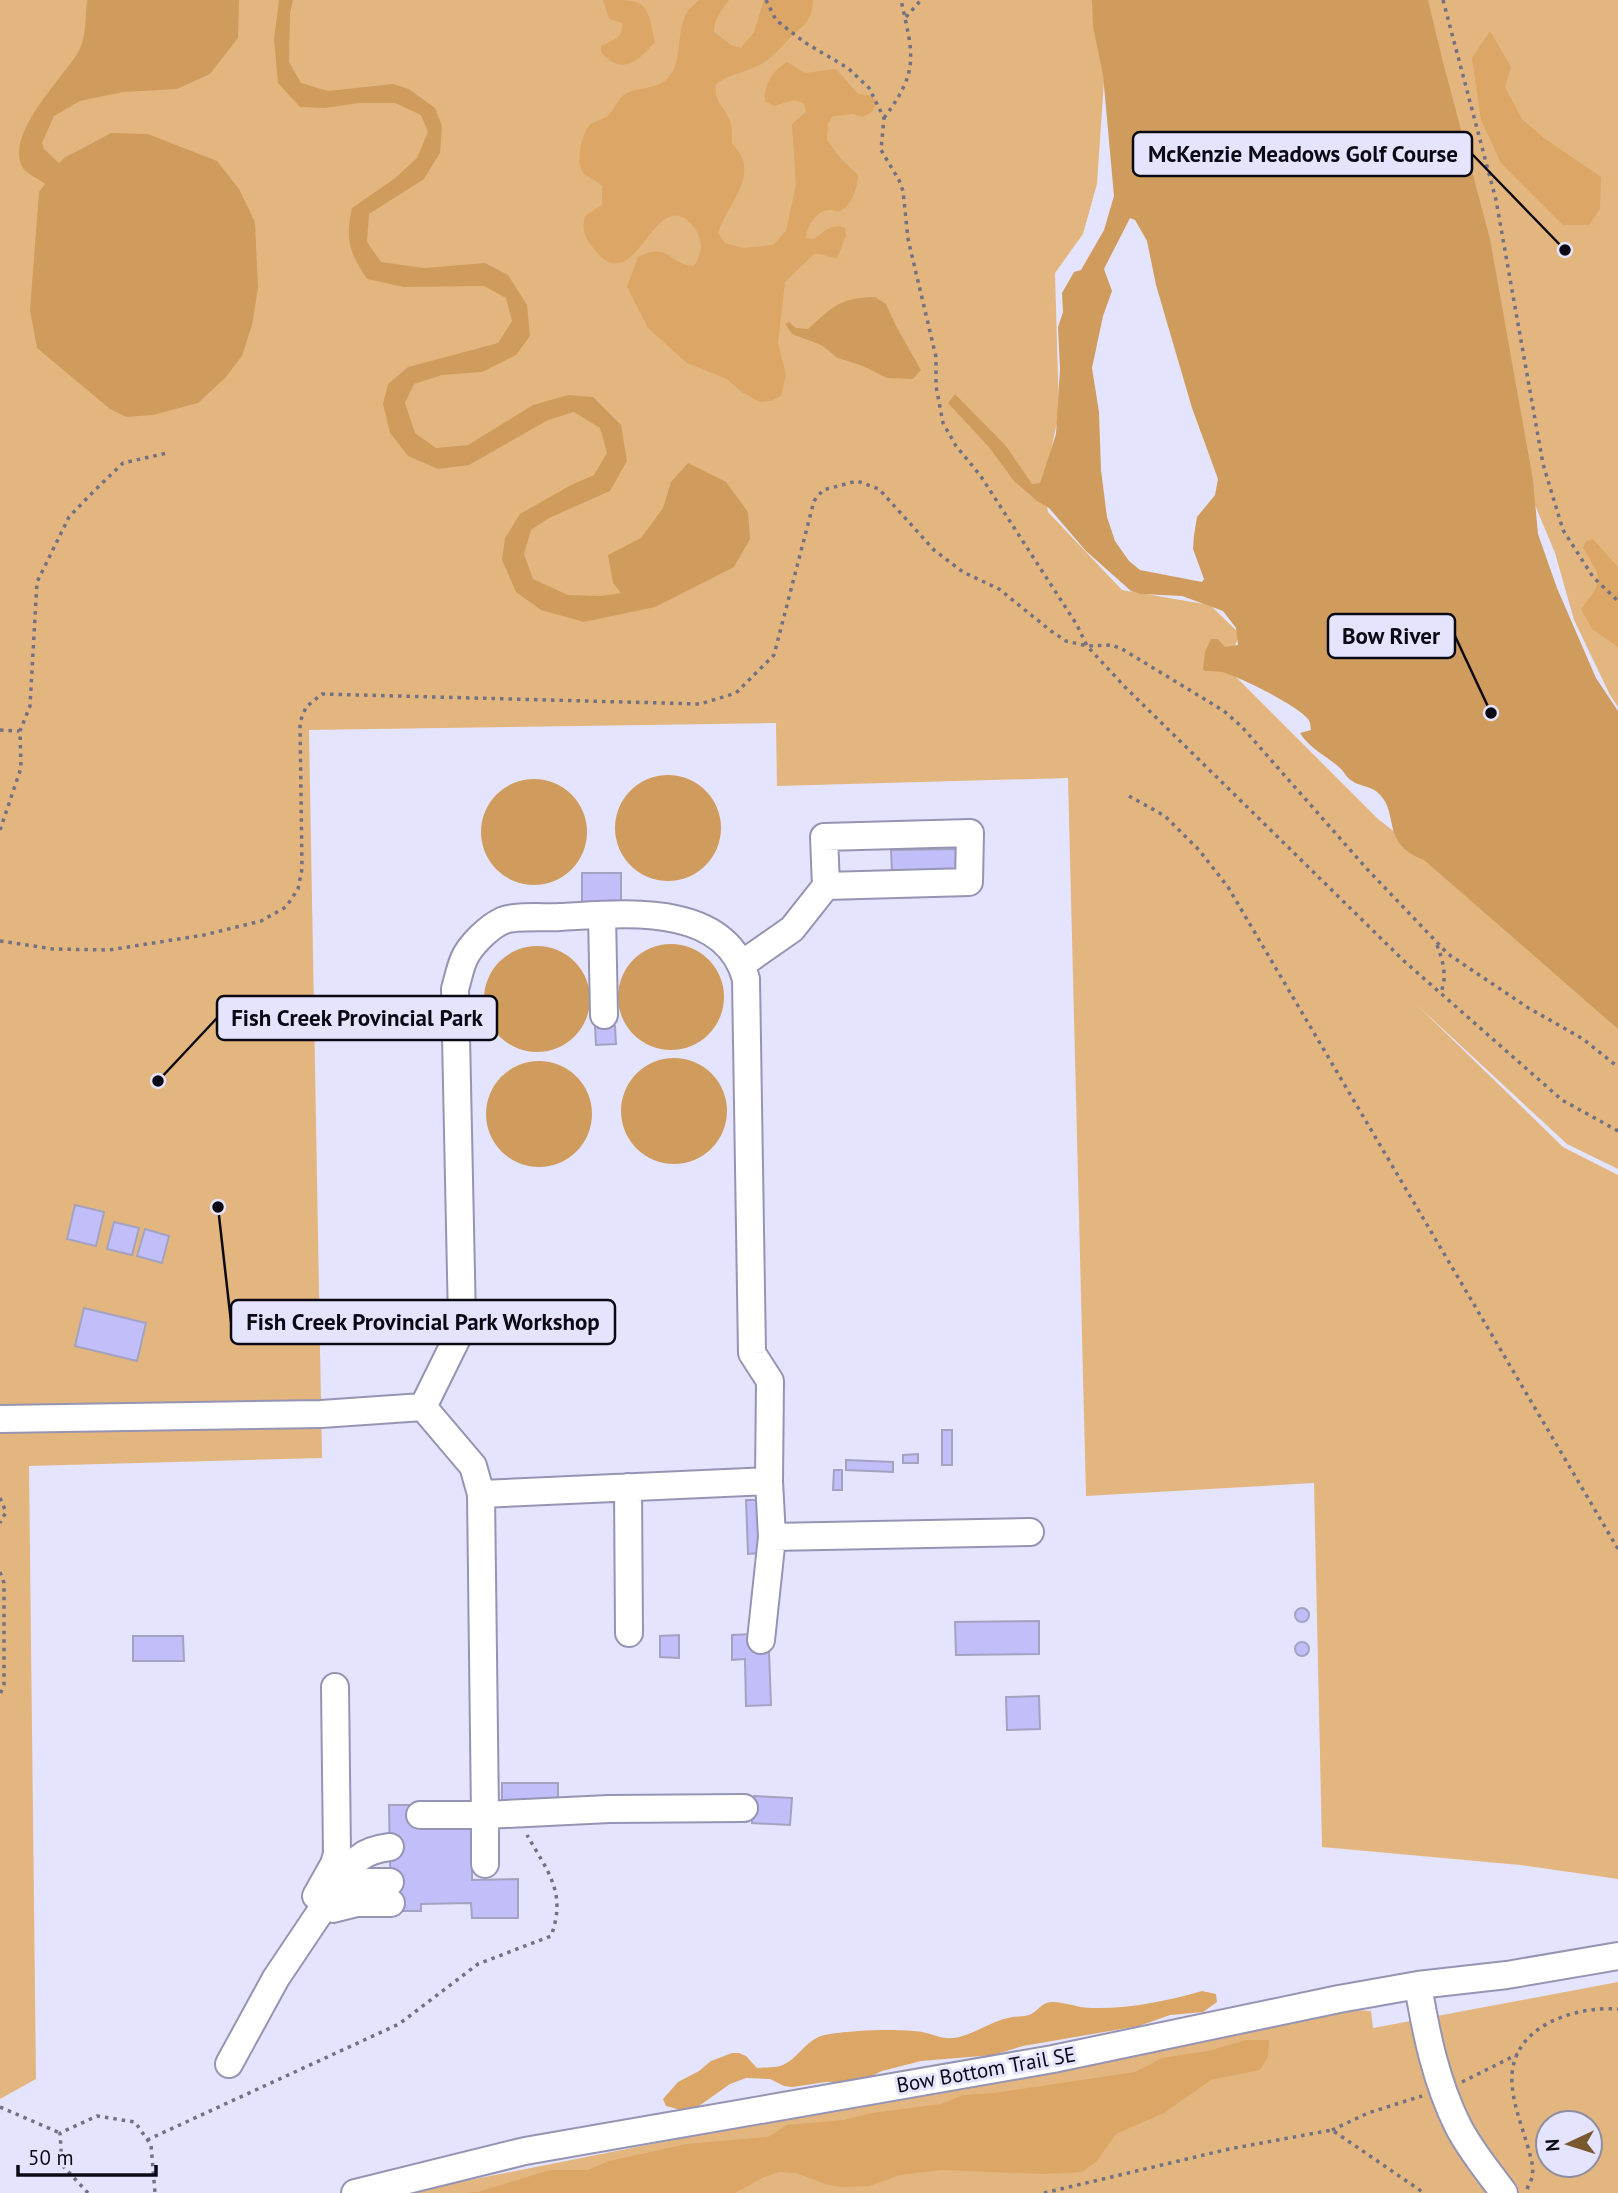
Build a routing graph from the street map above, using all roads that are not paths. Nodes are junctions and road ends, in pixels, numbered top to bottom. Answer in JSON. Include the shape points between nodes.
{"nodes":[{"id":1,"x":826,"y":886,"type":"junction"},
{"id":2,"x":603,"y":915,"type":"junction"},
{"id":3,"x":742,"y":964,"type":"junction"},
{"id":4,"x":604,"y":1015,"type":"dead end"},
{"id":5,"x":423,"y":1408,"type":"junction"},
{"id":6,"x":0,"y":1419,"type":"edge"},
{"id":7,"x":769,"y":1481,"type":"junction"},
{"id":8,"x":628,"y":1487,"type":"junction"},
{"id":9,"x":481,"y":1494,"type":"junction"},
{"id":10,"x":1030,"y":1532,"type":"dead end"},
{"id":11,"x":772,"y":1537,"type":"junction"},
{"id":12,"x":629,"y":1633,"type":"dead end"},
{"id":13,"x":761,"y":1640,"type":"dead end"},
{"id":14,"x":335,"y":1687,"type":"dead end"},
{"id":15,"x":744,"y":1808,"type":"dead end"},
{"id":16,"x":420,"y":1815,"type":"dead end"},
{"id":17,"x":492,"y":1815,"type":"junction"},
{"id":18,"x":390,"y":1847,"type":"dead end"},
{"id":19,"x":485,"y":1864,"type":"dead end"},
{"id":20,"x":390,"y":1892,"type":"dead end"},
{"id":21,"x":329,"y":1898,"type":"junction"},
{"id":22,"x":1618,"y":1956,"type":"edge"},
{"id":23,"x":1418,"y":1985,"type":"junction"},
{"id":24,"x":229,"y":2064,"type":"dead end"},
{"id":25,"x":1515,"y":2191,"type":"edge"},
{"id":26,"x":355,"y":2193,"type":"edge"}],
"edges":[{"from":1,"to":1,"type":"street","via":[[824,837],[970,833],[970,882]]},
{"from":1,"to":3,"type":"street","via":[[792,929]]},
{"from":2,"to":3,"type":"street","via":[[668,916],[691,922],[722,941]]},
{"from":2,"to":4,"type":"street"},
{"from":2,"to":5,"type":"street","via":[[503,920],[465,957],[455,989],[461,1321]]},
{"from":3,"to":7,"type":"street","via":[[746,979],[752,1353],[770,1381]]},
{"from":5,"to":6,"type":"street"},
{"from":5,"to":9,"type":"street","via":[[472,1466]]},
{"from":7,"to":8,"type":"street"},
{"from":7,"to":11,"type":"street"},
{"from":8,"to":9,"type":"street"},
{"from":8,"to":12,"type":"street"},
{"from":9,"to":17,"type":"street"},
{"from":10,"to":11,"type":"street"},
{"from":11,"to":13,"type":"street"},
{"from":14,"to":21,"type":"street","via":[[337,1854],[316,1896]]},
{"from":15,"to":17,"type":"street"},
{"from":16,"to":17,"type":"street"},
{"from":17,"to":19,"type":"street"},
{"from":18,"to":21,"type":"street","via":[[356,1858]]},
{"from":20,"to":21,"type":"street","via":[[333,1909]]},
{"from":21,"to":24,"type":"street","via":[[276,1978]]},
{"from":22,"to":23,"type":"street","name":"Bow Bottom Trail SE"},
{"from":23,"to":25,"type":"street","via":[[1428,2043],[1457,2125],[1474,2154]]},
{"from":23,"to":26,"type":"street","name":"Bow Bottom Trail SE","via":[[1053,2059],[526,2151]]}]}
